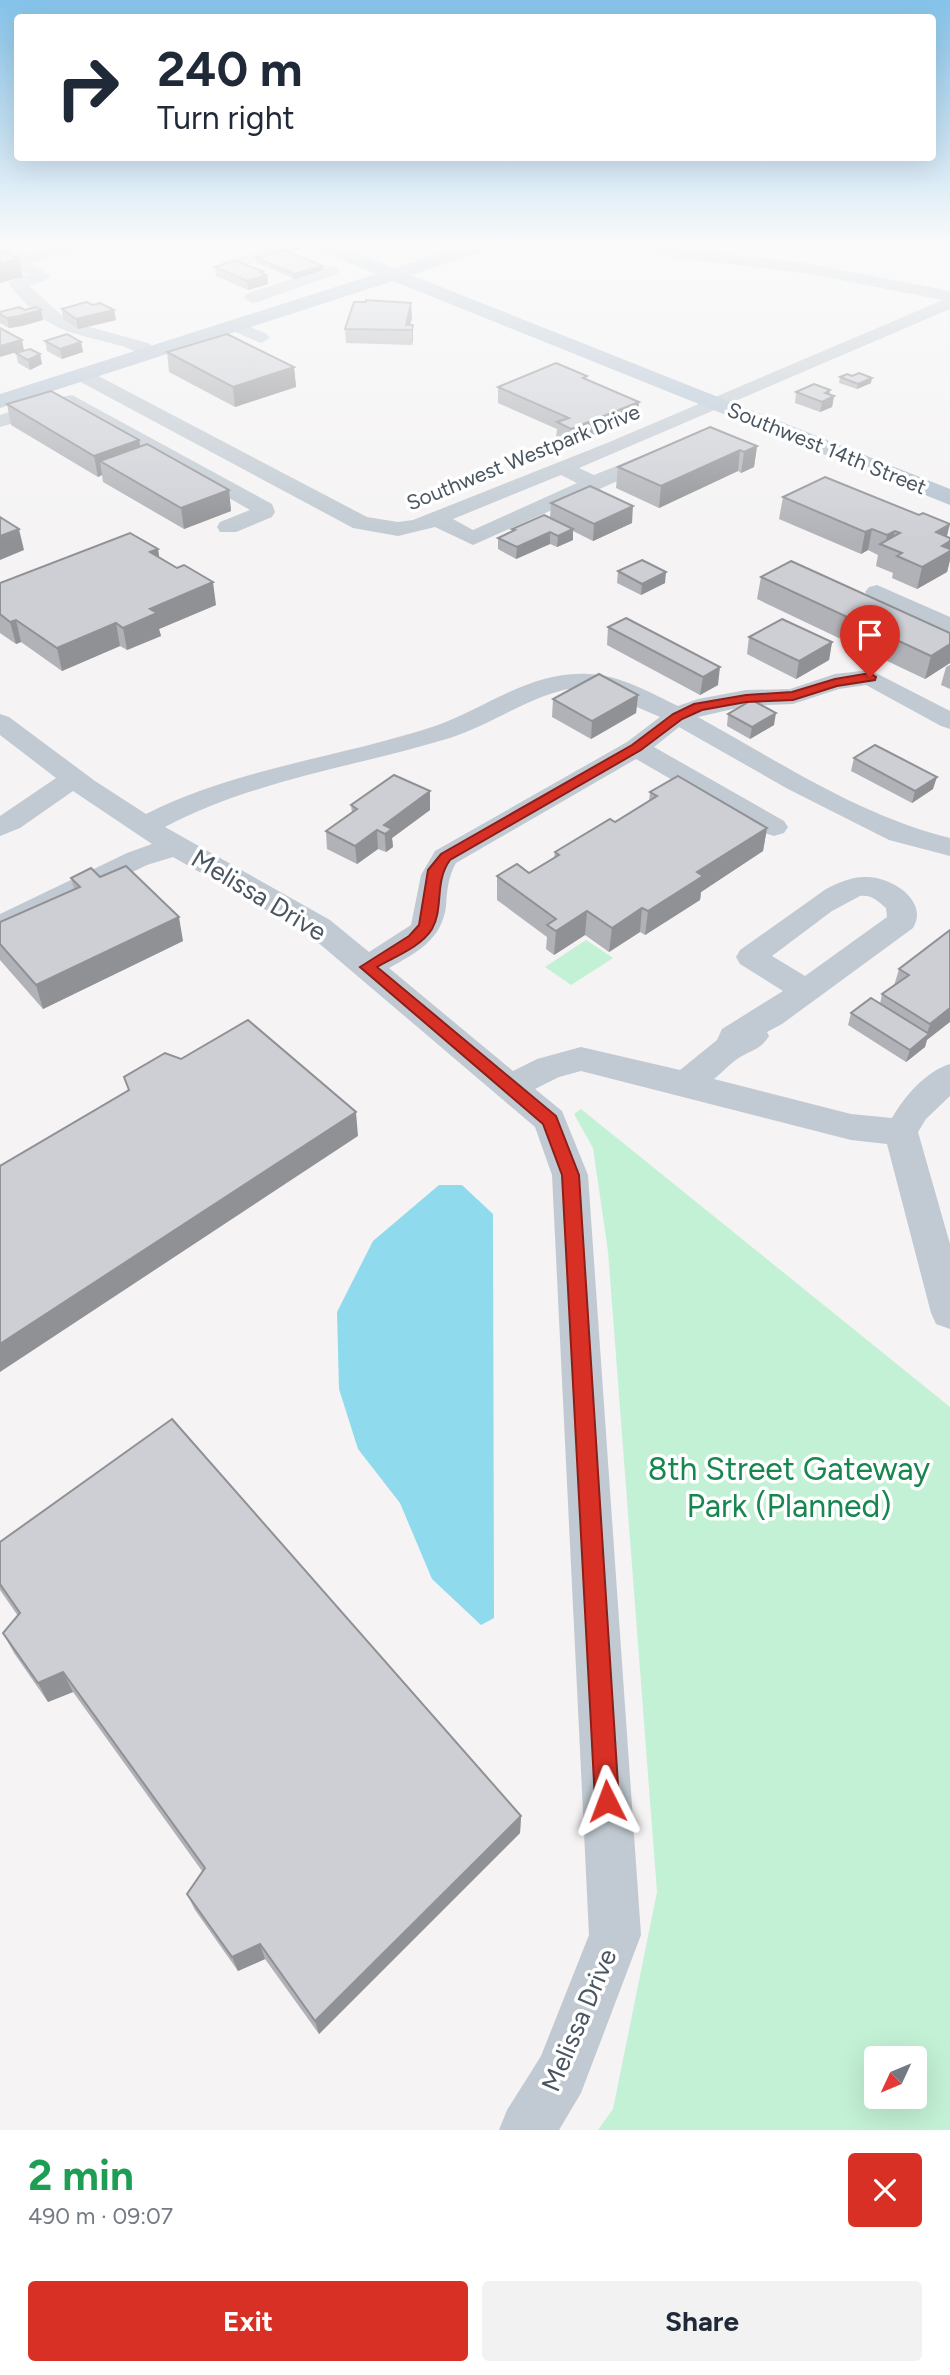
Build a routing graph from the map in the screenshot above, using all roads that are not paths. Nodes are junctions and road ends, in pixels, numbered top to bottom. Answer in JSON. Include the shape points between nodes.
{"nodes":[{"id":1,"x":126,"y":342,"type":"edge"},
{"id":2,"x":181,"y":342,"type":"edge"},
{"id":3,"x":563,"y":342,"type":"edge"},
{"id":4,"x":859,"y":342,"type":"edge"},
{"id":5,"x":152,"y":352,"type":"junction"},
{"id":6,"x":82,"y":375,"type":"junction"},
{"id":7,"x":716,"y":404,"type":"junction"},
{"id":8,"x":1,"y":411,"type":"edge"},
{"id":9,"x":156,"y":414,"type":"junction"},
{"id":10,"x":119,"y":427,"type":"junction"},
{"id":11,"x":614,"y":447,"type":"junction"},
{"id":12,"x":680,"y":447,"type":"edge"},
{"id":13,"x":244,"y":461,"type":"junction"},
{"id":14,"x":646,"y":461,"type":"junction"},
{"id":15,"x":562,"y":468,"type":"junction"},
{"id":16,"x":206,"y":476,"type":"junction"},
{"id":17,"x":594,"y":483,"type":"junction"},
{"id":18,"x":950,"y":498,"type":"edge"},
{"id":19,"x":436,"y":519,"type":"junction"},
{"id":20,"x":228,"y":527,"type":"dead end"},
{"id":21,"x":877,"y":592,"type":"dead end"},
{"id":22,"x":950,"y":626,"type":"edge"},
{"id":23,"x":678,"y":716,"type":"junction"},
{"id":24,"x":950,"y":721,"type":"edge"},
{"id":25,"x":0,"y":722,"type":"edge"},
{"id":26,"x":636,"y":748,"type":"junction"},
{"id":27,"x":74,"y":779,"type":"junction"},
{"id":28,"x":3,"y":821,"type":"edge"},
{"id":29,"x":774,"y":827,"type":"dead end"},
{"id":30,"x":160,"y":836,"type":"junction"},
{"id":31,"x":950,"y":847,"type":"edge"},
{"id":32,"x":0,"y":926,"type":"edge"},
{"id":33,"x":367,"y":967,"type":"junction"},
{"id":34,"x":806,"y":991,"type":"dead end"},
{"id":35,"x":950,"y":1076,"type":"edge"},
{"id":36,"x":686,"y":1084,"type":"junction"},
{"id":37,"x":510,"y":1087,"type":"junction"},
{"id":38,"x":901,"y":1132,"type":"junction"},
{"id":39,"x":950,"y":1313,"type":"edge"},
{"id":40,"x":527,"y":2130,"type":"edge"}],
"edges":[{"from":1,"to":5,"type":"street"},
{"from":2,"to":5,"type":"main road"},
{"from":3,"to":7,"type":"main road","name":"Southwest 14th Street"},
{"from":4,"to":7,"type":"street","name":"Southwest Westpark Drive"},
{"from":5,"to":6,"type":"main road"},
{"from":6,"to":8,"type":"main road"},
{"from":6,"to":9,"type":"street","name":"Southwest Westpark Drive"},
{"from":7,"to":11,"type":"street","name":"Southwest Westpark Drive"},
{"from":7,"to":18,"type":"main road","name":"Southwest 14th Street"},
{"from":8,"to":10,"type":"street","via":[[72,401]]},
{"from":9,"to":10,"type":"street"},
{"from":9,"to":13,"type":"street","name":"Southwest Westpark Drive"},
{"from":10,"to":16,"type":"street"},
{"from":11,"to":14,"type":"street"},
{"from":11,"to":15,"type":"street","name":"Southwest Westpark Drive"},
{"from":12,"to":14,"type":"street"},
{"from":13,"to":16,"type":"street"},
{"from":13,"to":19,"type":"street","name":"Southwest Westpark Drive","via":[[361,523],[397,529]]},
{"from":14,"to":17,"type":"street"},
{"from":15,"to":17,"type":"street"},
{"from":15,"to":19,"type":"street","name":"Southwest Westpark Drive"},
{"from":16,"to":20,"type":"street","via":[[264,509],[256,517]]},
{"from":17,"to":19,"type":"street","via":[[473,538]]},
{"from":21,"to":22,"type":"street"},
{"from":23,"to":24,"type":"street","via":[[698,707],[793,696],[835,682],[870,677]]},
{"from":23,"to":26,"type":"street"},
{"from":23,"to":30,"type":"street","via":[[591,681],[549,685],[515,696],[446,730],[274,774],[174,810]]},
{"from":23,"to":31,"type":"street","via":[[899,834]]},
{"from":25,"to":27,"type":"street","name":"Melissa Drive"},
{"from":26,"to":29,"type":"street"},
{"from":26,"to":33,"type":"street","via":[[446,857],[435,870],[426,927]]},
{"from":27,"to":28,"type":"street","via":[[26,813]]},
{"from":27,"to":30,"type":"street","name":"Melissa Drive"},
{"from":30,"to":32,"type":"street","via":[[137,859]]},
{"from":30,"to":33,"type":"street","name":"Melissa Drive","via":[[319,927]]},
{"from":33,"to":37,"type":"street","name":"Melissa Drive"},
{"from":34,"to":36,"type":"street"},
{"from":35,"to":38,"type":"street","via":[[914,1110]]},
{"from":36,"to":37,"type":"street","via":[[581,1059],[549,1067]]},
{"from":36,"to":38,"type":"street","via":[[851,1127]]},
{"from":37,"to":40,"type":"street","name":"Melissa Drive","via":[[550,1120],[570,1175],[615,1935],[562,2074]]},
{"from":38,"to":39,"type":"street"}]}
